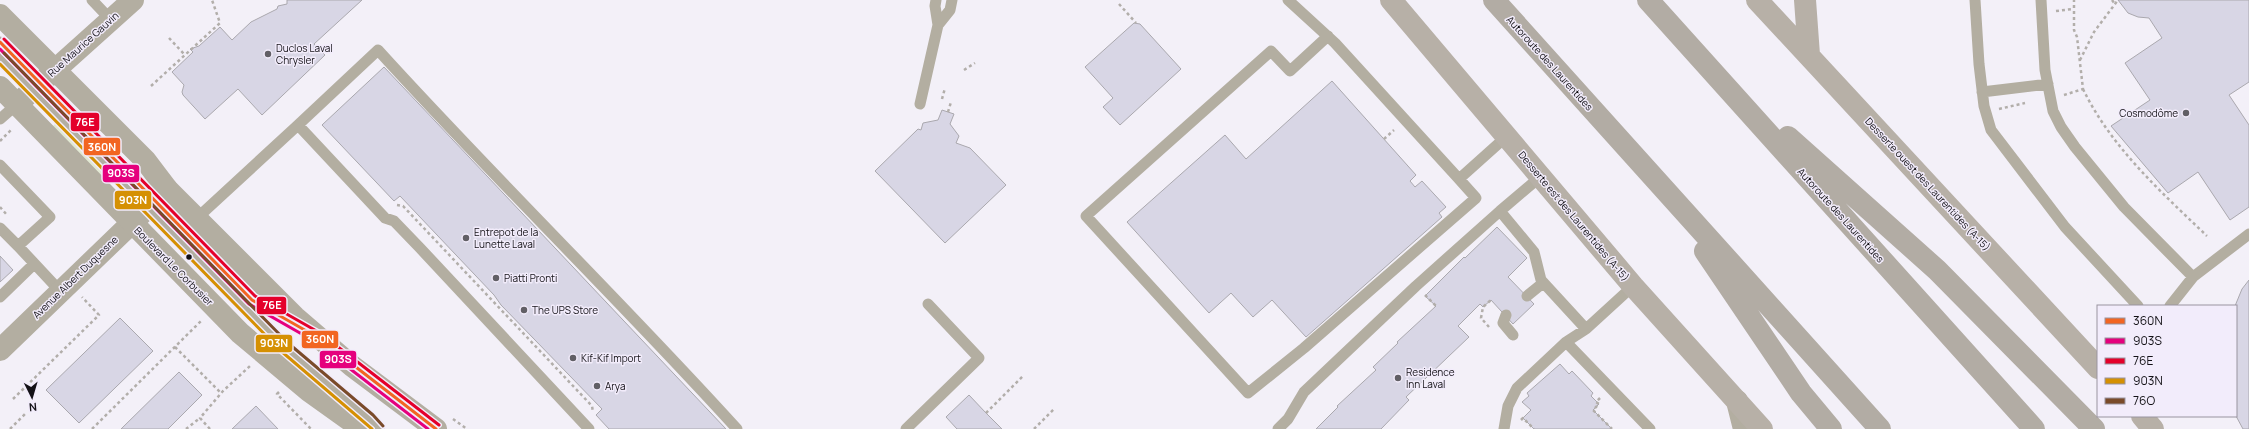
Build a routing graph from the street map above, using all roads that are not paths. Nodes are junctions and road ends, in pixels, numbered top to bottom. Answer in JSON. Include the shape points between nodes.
{"nodes":[{"id":1,"x":92,"y":0,"type":"edge"},
{"id":2,"x":133,"y":0,"type":"edge"},
{"id":3,"x":936,"y":0,"type":"edge"},
{"id":4,"x":952,"y":0,"type":"edge"},
{"id":5,"x":1288,"y":0,"type":"edge"},
{"id":6,"x":1391,"y":0,"type":"edge"},
{"id":7,"x":1494,"y":0,"type":"edge"},
{"id":8,"x":1648,"y":0,"type":"edge"},
{"id":9,"x":1757,"y":0,"type":"edge"},
{"id":10,"x":1805,"y":0,"type":"edge"},
{"id":11,"x":1975,"y":0,"type":"edge"},
{"id":12,"x":2041,"y":0,"type":"edge"},
{"id":13,"x":0,"y":15,"type":"edge"},
{"id":14,"x":111,"y":20,"type":"junction"},
{"id":15,"x":938,"y":25,"type":"junction"},
{"id":16,"x":1328,"y":36,"type":"junction"},
{"id":17,"x":0,"y":42,"type":"edge"},
{"id":18,"x":1809,"y":55,"type":"junction"},
{"id":19,"x":0,"y":57,"type":"edge"},
{"id":20,"x":1702,"y":60,"type":"junction"},
{"id":21,"x":42,"y":81,"type":"junction"},
{"id":22,"x":2048,"y":84,"type":"junction"},
{"id":23,"x":0,"y":87,"type":"edge"},
{"id":24,"x":1982,"y":92,"type":"junction"},
{"id":25,"x":920,"y":104,"type":"dead end"},
{"id":26,"x":16,"y":115,"type":"junction"},
{"id":27,"x":0,"y":119,"type":"edge"},
{"id":28,"x":298,"y":125,"type":"junction"},
{"id":29,"x":1508,"y":136,"type":"junction"},
{"id":30,"x":0,"y":165,"type":"edge"},
{"id":31,"x":1540,"y":177,"type":"junction"},
{"id":32,"x":1460,"y":179,"type":"junction"},
{"id":33,"x":1664,"y":190,"type":"junction"},
{"id":34,"x":156,"y":199,"type":"junction"},
{"id":35,"x":1500,"y":211,"type":"junction"},
{"id":36,"x":196,"y":219,"type":"junction"},
{"id":37,"x":131,"y":223,"type":"junction"},
{"id":38,"x":0,"y":228,"type":"edge"},
{"id":39,"x":2249,"y":234,"type":"edge"},
{"id":40,"x":18,"y":246,"type":"junction"},
{"id":41,"x":34,"y":264,"type":"junction"},
{"id":42,"x":2193,"y":277,"type":"junction"},
{"id":43,"x":1543,"y":282,"type":"junction"},
{"id":44,"x":1633,"y":286,"type":"junction"},
{"id":45,"x":70,"y":293,"type":"junction"},
{"id":46,"x":1527,"y":296,"type":"dead end"},
{"id":47,"x":0,"y":297,"type":"edge"},
{"id":48,"x":928,"y":304,"type":"dead end"},
{"id":49,"x":2137,"y":305,"type":"edge"},
{"id":50,"x":2171,"y":305,"type":"edge"},
{"id":51,"x":1506,"y":315,"type":"dead end"},
{"id":52,"x":1586,"y":329,"type":"junction"},
{"id":53,"x":1513,"y":335,"type":"dead end"},
{"id":54,"x":317,"y":337,"type":"junction"},
{"id":55,"x":1566,"y":342,"type":"junction"},
{"id":56,"x":0,"y":350,"type":"edge"},
{"id":57,"x":2097,"y":367,"type":"edge"},
{"id":58,"x":1737,"y":401,"type":"junction"},
{"id":59,"x":2143,"y":417,"type":"edge"},
{"id":60,"x":443,"y":422,"type":"edge"},
{"id":61,"x":362,"y":429,"type":"edge"},
{"id":62,"x":379,"y":429,"type":"edge"},
{"id":63,"x":590,"y":429,"type":"edge"},
{"id":64,"x":737,"y":429,"type":"edge"},
{"id":65,"x":906,"y":429,"type":"edge"},
{"id":66,"x":1278,"y":429,"type":"edge"},
{"id":67,"x":1504,"y":429,"type":"edge"},
{"id":68,"x":1650,"y":429,"type":"edge"},
{"id":69,"x":1744,"y":429,"type":"edge"},
{"id":70,"x":1762,"y":429,"type":"edge"},
{"id":71,"x":1831,"y":429,"type":"edge"},
{"id":72,"x":1880,"y":429,"type":"edge"},
{"id":73,"x":2034,"y":429,"type":"edge"},
{"id":74,"x":2094,"y":429,"type":"edge"},
{"id":75,"x":2153,"y":429,"type":"edge"}],
"edges":[{"from":1,"to":14,"type":"lane"},
{"from":2,"to":14,"type":"street","name":"Rue Maurice Gauvin"},
{"from":3,"to":15,"type":"lane"},
{"from":4,"to":15,"type":"lane","via":[[950,10]]},
{"from":5,"to":16,"type":"lane"},
{"from":6,"to":29,"type":"main road","name":"Desserte est des Laurentides (A-15)"},
{"from":7,"to":33,"type":"highway","name":"Autoroute des Laurentides"},
{"from":8,"to":20,"type":"highway","name":"Autoroute des Laurentides"},
{"from":9,"to":18,"type":"main road","name":"Desserte ouest des Laurentides (A-15)"},
{"from":10,"to":18,"type":"main road"},
{"from":11,"to":24,"type":"lane"},
{"from":12,"to":22,"type":"lane","via":[[2042,44]]},
{"from":13,"to":21,"type":"street"},
{"from":14,"to":21,"type":"street","name":"Rue Maurice Gauvin"},
{"from":15,"to":25,"type":"lane"},
{"from":16,"to":32,"type":"lane"},
{"from":16,"to":32,"type":"lane","via":[[1290,71],[1272,52],[1086,216],[1248,393],[1304,348],[1476,198]]},
{"from":17,"to":21,"type":"lane"},
{"from":18,"to":57,"type":"main road","name":"Desserte ouest des Laurentides (A-15)"},
{"from":19,"to":21,"type":"lane"},
{"from":20,"to":73,"type":"highway","name":"Autoroute des Laurentides"},
{"from":20,"to":74,"type":"highway","via":[[1937,270]]},
{"from":21,"to":26,"type":"street","name":"Rue Maurice Gauvin"},
{"from":21,"to":34,"type":"lane"},
{"from":21,"to":34,"type":"street","via":[[145,160]]},
{"from":22,"to":24,"type":"lane"},
{"from":22,"to":42,"type":"lane","via":[[2053,111],[2075,147],[2124,207]]},
{"from":23,"to":26,"type":"street","name":"Boulevard Le Corbusier"},
{"from":24,"to":49,"type":"lane","via":[[1987,120],[1999,142],[2065,227]]},
{"from":26,"to":27,"type":"lane"},
{"from":26,"to":37,"type":"street","name":"Boulevard Le Corbusier"},
{"from":28,"to":36,"type":"lane"},
{"from":28,"to":63,"type":"lane","via":[[385,218],[394,221],[420,248]]},
{"from":28,"to":64,"type":"lane","via":[[378,50]]},
{"from":29,"to":31,"type":"main road","name":"Desserte est des Laurentides (A-15)"},
{"from":29,"to":32,"type":"lane"},
{"from":30,"to":40,"type":"lane","via":[[50,217]]},
{"from":31,"to":35,"type":"lane"},
{"from":31,"to":44,"type":"main road","name":"Desserte est des Laurentides (A-15)"},
{"from":33,"to":71,"type":"highway","via":[[1801,392]]},
{"from":33,"to":72,"type":"highway","name":"Autoroute des Laurentides"},
{"from":34,"to":36,"type":"street"},
{"from":34,"to":37,"type":"street","name":"Avenue Albert Duquesne"},
{"from":34,"to":54,"type":"lane","via":[[252,300]]},
{"from":34,"to":62,"type":"lane","via":[[284,347]]},
{"from":35,"to":43,"type":"lane","via":[[1534,252]]},
{"from":35,"to":66,"type":"lane","via":[[1304,392],[1288,419]]},
{"from":36,"to":54,"type":"street"},
{"from":37,"to":45,"type":"street","name":"Avenue Albert Duquesne"},
{"from":37,"to":61,"type":"street","name":"Boulevard Le Corbusier","via":[[258,349],[309,391]]},
{"from":38,"to":40,"type":"lane"},
{"from":39,"to":42,"type":"lane"},
{"from":40,"to":41,"type":"lane"},
{"from":41,"to":45,"type":"lane"},
{"from":41,"to":47,"type":"lane"},
{"from":42,"to":50,"type":"lane"},
{"from":43,"to":46,"type":"lane"},
{"from":43,"to":52,"type":"lane"},
{"from":44,"to":52,"type":"lane"},
{"from":44,"to":58,"type":"main road","name":"Desserte est des Laurentides (A-15)"},
{"from":45,"to":56,"type":"street","name":"Avenue Albert Duquesne"},
{"from":48,"to":65,"type":"lane","via":[[979,358]]},
{"from":51,"to":53,"type":"lane","via":[[1503,324]]},
{"from":52,"to":55,"type":"lane"},
{"from":54,"to":60,"type":"street","via":[[352,366]]},
{"from":55,"to":67,"type":"lane","via":[[1517,388],[1508,406]]},
{"from":55,"to":68,"type":"lane"},
{"from":58,"to":69,"type":"street"},
{"from":58,"to":70,"type":"main road","name":"Desserte est des Laurentides (A-15)"},
{"from":59,"to":75,"type":"main road"}]}
